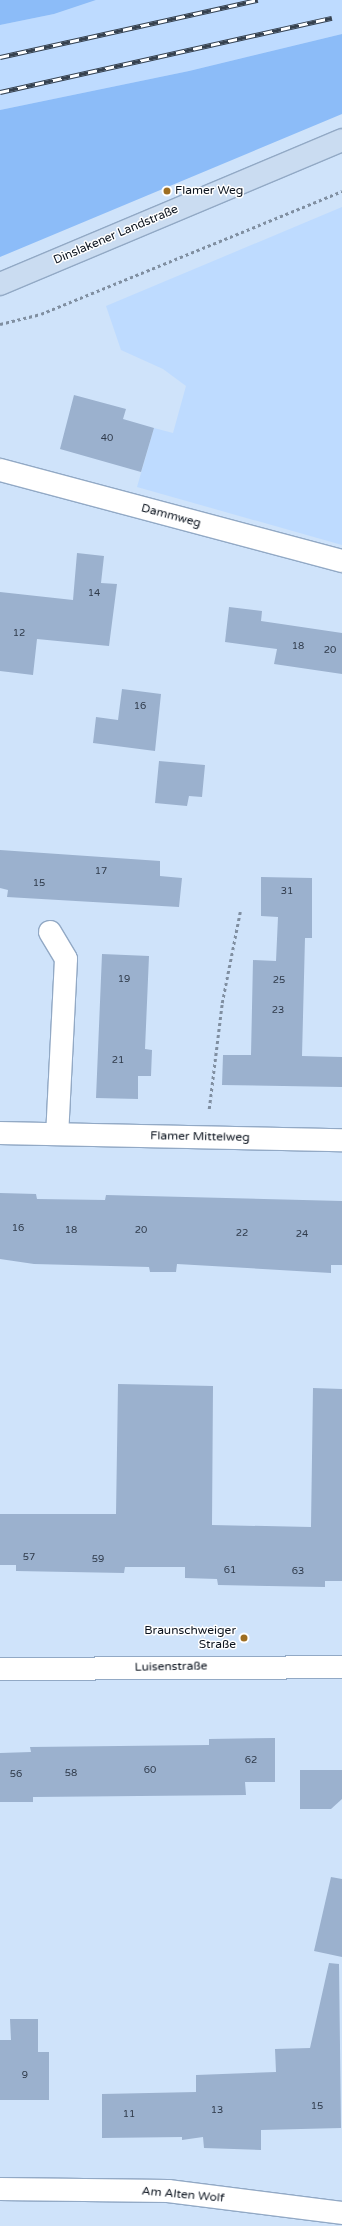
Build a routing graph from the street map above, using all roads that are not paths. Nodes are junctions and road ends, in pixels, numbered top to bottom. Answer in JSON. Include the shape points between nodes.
{"nodes":[{"id":1,"x":342,"y":140,"type":"edge"},
{"id":2,"x":0,"y":284,"type":"edge"},
{"id":3,"x":0,"y":470,"type":"edge"},
{"id":4,"x":342,"y":561,"type":"edge"},
{"id":5,"x":50,"y":932,"type":"dead end"},
{"id":6,"x":0,"y":1133,"type":"edge"},
{"id":7,"x":57,"y":1134,"type":"junction"},
{"id":8,"x":342,"y":1140,"type":"edge"},
{"id":9,"x":342,"y":1667,"type":"edge"},
{"id":10,"x":0,"y":1670,"type":"edge"},
{"id":11,"x":0,"y":2189,"type":"edge"},
{"id":12,"x":342,"y":2213,"type":"edge"}],
"edges":[{"from":1,"to":2,"type":"main road","name":"Dinslakener Landstraße"},
{"from":3,"to":4,"type":"street","name":"Dammweg"},
{"from":5,"to":7,"type":"street","via":[[66,960]]},
{"from":6,"to":7,"type":"street","name":"Flamer Mittelweg"},
{"from":7,"to":8,"type":"street","name":"Flamer Mittelweg"},
{"from":9,"to":10,"type":"street","name":"Luisenstraße"},
{"from":11,"to":12,"type":"street","name":"Am Alten Wolf","via":[[168,2191]]}]}
